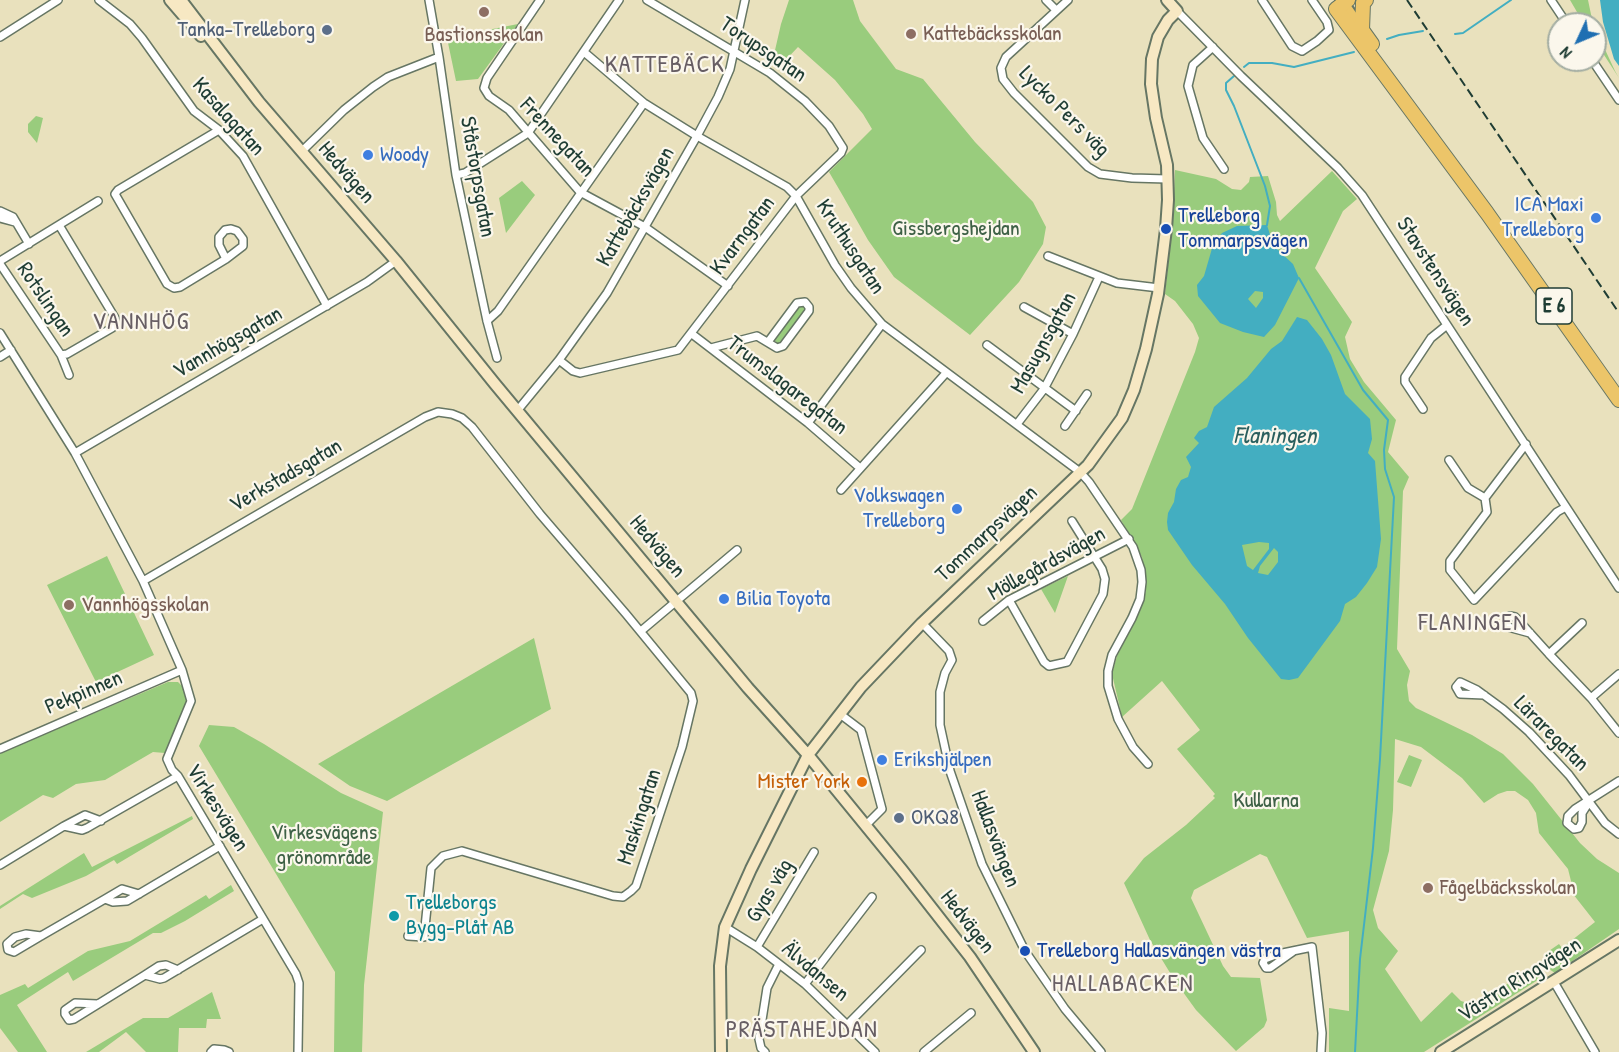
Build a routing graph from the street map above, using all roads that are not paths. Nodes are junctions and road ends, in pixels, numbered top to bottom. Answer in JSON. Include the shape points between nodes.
{"nodes":[{"id":1,"x":58,"y":0,"type":"edge"},
{"id":2,"x":99,"y":0,"type":"edge"},
{"id":3,"x":170,"y":0,"type":"edge"},
{"id":4,"x":181,"y":0,"type":"edge"},
{"id":5,"x":429,"y":0,"type":"edge"},
{"id":6,"x":540,"y":0,"type":"edge"},
{"id":7,"x":619,"y":0,"type":"edge"},
{"id":8,"x":647,"y":0,"type":"edge"},
{"id":9,"x":746,"y":0,"type":"edge"},
{"id":10,"x":1046,"y":0,"type":"edge"},
{"id":11,"x":1068,"y":0,"type":"edge"},
{"id":12,"x":1168,"y":0,"type":"edge"},
{"id":13,"x":1262,"y":0,"type":"edge"},
{"id":14,"x":1312,"y":0,"type":"edge"},
{"id":15,"x":1365,"y":2,"type":"edge"},
{"id":16,"x":660,"y":3,"type":"edge"},
{"id":17,"x":1342,"y":6,"type":"edge"},
{"id":18,"x":1056,"y":10,"type":"junction"},
{"id":19,"x":1177,"y":11,"type":"junction"},
{"id":20,"x":1362,"y":30,"type":"junction"},
{"id":21,"x":0,"y":37,"type":"edge"},
{"id":22,"x":1213,"y":47,"type":"junction"},
{"id":23,"x":584,"y":52,"type":"junction"},
{"id":24,"x":734,"y":52,"type":"junction"},
{"id":25,"x":439,"y":57,"type":"junction"},
{"id":26,"x":1600,"y":72,"type":"edge"},
{"id":27,"x":238,"y":75,"type":"junction"},
{"id":28,"x":1619,"y":100,"type":"edge"},
{"id":29,"x":644,"y":103,"type":"junction"},
{"id":30,"x":219,"y":130,"type":"junction"},
{"id":31,"x":528,"y":133,"type":"junction"},
{"id":32,"x":697,"y":136,"type":"junction"},
{"id":33,"x":1438,"y":147,"type":"junction"},
{"id":34,"x":843,"y":148,"type":"joint"},
{"id":35,"x":301,"y":152,"type":"junction"},
{"id":36,"x":1224,"y":169,"type":"dead end"},
{"id":37,"x":456,"y":175,"type":"junction"},
{"id":38,"x":1167,"y":179,"type":"junction"},
{"id":39,"x":580,"y":192,"type":"junction"},
{"id":40,"x":796,"y":195,"type":"junction"},
{"id":41,"x":98,"y":201,"type":"dead end"},
{"id":42,"x":0,"y":210,"type":"edge"},
{"id":43,"x":0,"y":218,"type":"edge"},
{"id":44,"x":15,"y":222,"type":"junction"},
{"id":45,"x":59,"y":225,"type":"junction"},
{"id":46,"x":645,"y":227,"type":"junction"},
{"id":47,"x":29,"y":244,"type":"junction"},
{"id":48,"x":1048,"y":256,"type":"dead end"},
{"id":49,"x":226,"y":259,"type":"dead end"},
{"id":50,"x":396,"y":261,"type":"junction"},
{"id":51,"x":0,"y":263,"type":"edge"},
{"id":52,"x":1099,"y":277,"type":"junction"},
{"id":53,"x":728,"y":286,"type":"junction"},
{"id":54,"x":1159,"y":288,"type":"junction"},
{"id":55,"x":327,"y":306,"type":"junction"},
{"id":56,"x":1024,"y":307,"type":"dead end"},
{"id":57,"x":487,"y":321,"type":"junction"},
{"id":58,"x":882,"y":324,"type":"junction"},
{"id":59,"x":1447,"y":325,"type":"junction"},
{"id":60,"x":0,"y":333,"type":"edge"},
{"id":61,"x":692,"y":334,"type":"junction"},
{"id":62,"x":1073,"y":334,"type":"junction"},
{"id":63,"x":768,"y":342,"type":"junction"},
{"id":64,"x":987,"y":345,"type":"dead end"},
{"id":65,"x":711,"y":348,"type":"junction"},
{"id":66,"x":11,"y":350,"type":"junction"},
{"id":67,"x":61,"y":355,"type":"junction"},
{"id":68,"x":0,"y":357,"type":"edge"},
{"id":69,"x":497,"y":358,"type":"dead end"},
{"id":70,"x":559,"y":360,"type":"junction"},
{"id":71,"x":946,"y":373,"type":"junction"},
{"id":72,"x":69,"y":375,"type":"dead end"},
{"id":73,"x":1044,"y":389,"type":"junction"},
{"id":74,"x":1087,"y":394,"type":"dead end"},
{"id":75,"x":1619,"y":400,"type":"edge"},
{"id":76,"x":1423,"y":409,"type":"dead end"},
{"id":77,"x":518,"y":411,"type":"junction"},
{"id":78,"x":1076,"y":411,"type":"junction"},
{"id":79,"x":452,"y":414,"type":"joint"},
{"id":80,"x":808,"y":423,"type":"junction"},
{"id":81,"x":1017,"y":424,"type":"junction"},
{"id":82,"x":1065,"y":426,"type":"dead end"},
{"id":83,"x":1526,"y":444,"type":"junction"},
{"id":84,"x":75,"y":453,"type":"junction"},
{"id":85,"x":1449,"y":460,"type":"dead end"},
{"id":86,"x":860,"y":468,"type":"junction"},
{"id":87,"x":1080,"y":472,"type":"junction"},
{"id":88,"x":841,"y":490,"type":"dead end"},
{"id":89,"x":1485,"y":498,"type":"junction"},
{"id":90,"x":1566,"y":507,"type":"junction"},
{"id":91,"x":1072,"y":521,"type":"dead end"},
{"id":92,"x":1129,"y":539,"type":"junction"},
{"id":93,"x":737,"y":550,"type":"dead end"},
{"id":94,"x":1095,"y":557,"type":"junction"},
{"id":95,"x":143,"y":581,"type":"junction"},
{"id":96,"x":1619,"y":588,"type":"edge"},
{"id":97,"x":1009,"y":600,"type":"junction"},
{"id":98,"x":676,"y":601,"type":"junction"},
{"id":99,"x":983,"y":621,"type":"dead end"},
{"id":100,"x":922,"y":623,"type":"junction"},
{"id":101,"x":1582,"y":623,"type":"dead end"},
{"id":102,"x":641,"y":631,"type":"junction"},
{"id":103,"x":1530,"y":633,"type":"dead end"},
{"id":104,"x":1549,"y":654,"type":"junction"},
{"id":105,"x":182,"y":670,"type":"junction"},
{"id":106,"x":1619,"y":674,"type":"edge"},
{"id":107,"x":1484,"y":694,"type":"dead end"},
{"id":108,"x":1591,"y":698,"type":"junction"},
{"id":109,"x":840,"y":714,"type":"junction"},
{"id":110,"x":1619,"y":733,"type":"edge"},
{"id":111,"x":0,"y":749,"type":"edge"},
{"id":112,"x":808,"y":755,"type":"junction"},
{"id":113,"x":1148,"y":764,"type":"dead end"},
{"id":114,"x":178,"y":776,"type":"junction"},
{"id":115,"x":1619,"y":781,"type":"edge"},
{"id":116,"x":1589,"y":802,"type":"junction"},
{"id":117,"x":100,"y":821,"type":"junction"},
{"id":118,"x":64,"y":826,"type":"junction"},
{"id":119,"x":865,"y":826,"type":"junction"},
{"id":120,"x":1619,"y":834,"type":"edge"},
{"id":121,"x":220,"y":846,"type":"junction"},
{"id":122,"x":814,"y":852,"type":"dead end"},
{"id":123,"x":1,"y":863,"type":"edge"},
{"id":124,"x":139,"y":894,"type":"junction"},
{"id":125,"x":872,"y":897,"type":"dead end"},
{"id":126,"x":105,"y":899,"type":"junction"},
{"id":127,"x":263,"y":919,"type":"junction"},
{"id":128,"x":725,"y":927,"type":"junction"},
{"id":129,"x":41,"y":936,"type":"dead end"},
{"id":130,"x":408,"y":936,"type":"dead end"},
{"id":131,"x":1619,"y":940,"type":"edge"},
{"id":132,"x":757,"y":947,"type":"junction"},
{"id":133,"x":921,"y":950,"type":"dead end"},
{"id":134,"x":1294,"y":951,"type":"dead end"},
{"id":135,"x":779,"y":964,"type":"junction"},
{"id":136,"x":178,"y":970,"type":"junction"},
{"id":137,"x":146,"y":975,"type":"junction"},
{"id":138,"x":1554,"y":982,"type":"junction"},
{"id":139,"x":805,"y":984,"type":"junction"},
{"id":140,"x":97,"y":1004,"type":"dead end"},
{"id":141,"x":972,"y":1013,"type":"dead end"},
{"id":142,"x":848,"y":1024,"type":"junction"},
{"id":143,"x":212,"y":1052,"type":"edge"},
{"id":144,"x":229,"y":1052,"type":"edge"},
{"id":145,"x":298,"y":1052,"type":"edge"},
{"id":146,"x":721,"y":1052,"type":"edge"},
{"id":147,"x":765,"y":1052,"type":"edge"},
{"id":148,"x":875,"y":1052,"type":"edge"},
{"id":149,"x":924,"y":1052,"type":"edge"},
{"id":150,"x":1034,"y":1052,"type":"edge"},
{"id":151,"x":1101,"y":1052,"type":"edge"},
{"id":152,"x":1321,"y":1052,"type":"edge"},
{"id":153,"x":1442,"y":1052,"type":"edge"},
{"id":154,"x":1595,"y":1052,"type":"edge"}],
"edges":[{"from":1,"to":21,"type":"street"},
{"from":2,"to":30,"type":"street","name":"Kasalagatan","via":[[130,24],[194,111]]},
{"from":3,"to":27,"type":"main road","name":"Hedvägen"},
{"from":4,"to":27,"type":"main road","name":"Hedvägen"},
{"from":5,"to":25,"type":"street","name":"Ståstorpsgatan"},
{"from":6,"to":31,"type":"street","name":"Frennegatan","via":[[484,88]]},
{"from":7,"to":23,"type":"street"},
{"from":8,"to":16,"type":"street","name":"Torupsgatan"},
{"from":9,"to":24,"type":"street","name":"Kattebäcksvägen"},
{"from":10,"to":18,"type":"street"},
{"from":11,"to":18,"type":"street","name":"Lycko Pers väg"},
{"from":12,"to":19,"type":"main road"},
{"from":13,"to":14,"type":"street","via":[[1292,46],[1302,51],[1329,30]]},
{"from":15,"to":17,"type":"main road"},
{"from":15,"to":20,"type":"highway"},
{"from":16,"to":24,"type":"street","name":"Torupsgatan"},
{"from":17,"to":20,"type":"main road","number":"E 6"},
{"from":17,"to":33,"type":"highway","number":"E 6"},
{"from":18,"to":38,"type":"street","name":"Lycko Pers väg","via":[[1005,57],[1003,79],[1088,167],[1100,174]]},
{"from":19,"to":22,"type":"street","name":"Stavstensvägen"},
{"from":19,"to":38,"type":"main road","name":"Tommarpsvägen","via":[[1158,37],[1152,59],[1153,95]]},
{"from":20,"to":33,"type":"highway","number":"E 6"},
{"from":22,"to":36,"type":"street","via":[[1193,65],[1188,87],[1203,138]]},
{"from":22,"to":59,"type":"street","name":"Stavstensvägen","via":[[1362,195]]},
{"from":23,"to":29,"type":"street","name":"Kruthusgatan"},
{"from":23,"to":31,"type":"street"},
{"from":24,"to":32,"type":"street","name":"Kattebäcksvägen","via":[[718,97]]},
{"from":24,"to":34,"type":"street","name":"Torupsgatan","via":[[770,73],[805,101]]},
{"from":25,"to":35,"type":"street","via":[[373,87]]},
{"from":25,"to":37,"type":"street","name":"Ståstorpsgatan"},
{"from":26,"to":28,"type":"street"},
{"from":27,"to":35,"type":"main road","name":"Hedvägen"},
{"from":29,"to":32,"type":"street","name":"Kruthusgatan"},
{"from":29,"to":39,"type":"street"},
{"from":30,"to":49,"type":"street","via":[[115,194],[167,284],[180,287]]},
{"from":30,"to":55,"type":"street","name":"Kasalagatan","via":[[248,164]]},
{"from":31,"to":37,"type":"street"},
{"from":31,"to":39,"type":"street","name":"Frennegatan"},
{"from":32,"to":40,"type":"street","name":"Kruthusgatan"},
{"from":32,"to":46,"type":"street","name":"Kattebäcksvägen"},
{"from":33,"to":75,"type":"highway","number":"E 6"},
{"from":34,"to":40,"type":"street","name":"Kvarngatan"},
{"from":35,"to":50,"type":"main road","name":"Hedvägen"},
{"from":37,"to":57,"type":"street","name":"Ståstorpsgatan"},
{"from":38,"to":54,"type":"main road","name":"Tommarpsvägen"},
{"from":39,"to":46,"type":"street","name":"Frennegatan"},
{"from":39,"to":57,"type":"street","via":[[498,311]]},
{"from":40,"to":53,"type":"street","name":"Kvarngatan"},
{"from":40,"to":58,"type":"street","name":"Kruthusgatan","via":[[841,272]]},
{"from":41,"to":45,"type":"street"},
{"from":42,"to":44,"type":"street"},
{"from":43,"to":44,"type":"street"},
{"from":44,"to":47,"type":"street"},
{"from":45,"to":47,"type":"street"},
{"from":45,"to":67,"type":"street","name":"Rotslingan","via":[[115,318],[112,328]]},
{"from":46,"to":53,"type":"street","name":"Frennegatan"},
{"from":46,"to":70,"type":"street","name":"Kattebäcksvägen","via":[[607,293]]},
{"from":47,"to":51,"type":"street"},
{"from":48,"to":52,"type":"street"},
{"from":50,"to":55,"type":"street","name":"Vannhögsgatan"},
{"from":50,"to":77,"type":"main road","name":"Hedvägen"},
{"from":51,"to":67,"type":"street","name":"Rotslingan"},
{"from":52,"to":54,"type":"street"},
{"from":52,"to":62,"type":"street","name":"Masugnsgatan"},
{"from":53,"to":61,"type":"street","name":"Kvarngatan"},
{"from":54,"to":87,"type":"main road","name":"Tommarpsvägen","via":[[1146,349],[1122,418]]},
{"from":55,"to":84,"type":"street","name":"Vannhögsgatan"},
{"from":56,"to":62,"type":"street"},
{"from":57,"to":69,"type":"street","name":"Ståstorpsgatan"},
{"from":58,"to":71,"type":"street","name":"Kruthusgatan"},
{"from":58,"to":80,"type":"street"},
{"from":59,"to":76,"type":"street","via":[[1431,338],[1405,377]]},
{"from":59,"to":83,"type":"street","name":"Stavstensvägen"},
{"from":60,"to":66,"type":"street","name":"Virkesvägen"},
{"from":61,"to":65,"type":"street","name":"Trumslagaregatan"},
{"from":61,"to":70,"type":"street","name":"Kvarngatan","via":[[678,350],[580,373]]},
{"from":62,"to":73,"type":"street","name":"Masugnsgatan"},
{"from":63,"to":63,"type":"street","via":[[777,348],[783,346],[809,311],[805,302],[797,303]]},
{"from":63,"to":65,"type":"street","via":[[756,336]]},
{"from":64,"to":73,"type":"street"},
{"from":65,"to":80,"type":"street","name":"Trumslagaregatan"},
{"from":66,"to":68,"type":"street"},
{"from":66,"to":84,"type":"street","name":"Virkesvägen"},
{"from":67,"to":72,"type":"street","name":"Rotslingan"},
{"from":70,"to":77,"type":"street","name":"Kattebäcksvägen"},
{"from":71,"to":81,"type":"street","name":"Kruthusgatan"},
{"from":71,"to":86,"type":"street"},
{"from":73,"to":78,"type":"street"},
{"from":73,"to":81,"type":"street","name":"Masugnsgatan"},
{"from":74,"to":78,"type":"street"},
{"from":77,"to":98,"type":"main road","name":"Hedvägen"},
{"from":78,"to":82,"type":"street"},
{"from":79,"to":95,"type":"street","name":"Verkstadsgatan","via":[[438,412],[425,417]]},
{"from":79,"to":102,"type":"street","name":"Maskingatan","via":[[472,427],[540,514]]},
{"from":80,"to":86,"type":"street","name":"Trumslagaregatan"},
{"from":81,"to":87,"type":"street","name":"Kruthusgatan"},
{"from":83,"to":89,"type":"street"},
{"from":83,"to":90,"type":"street","name":"Stavstensvägen"},
{"from":84,"to":95,"type":"street","name":"Virkesvägen"},
{"from":85,"to":89,"type":"street","via":[[1468,488]]},
{"from":86,"to":88,"type":"street"},
{"from":87,"to":92,"type":"street","name":"Kruthusgatan"},
{"from":87,"to":100,"type":"main road","name":"Tommarpsvägen"},
{"from":89,"to":90,"type":"street","via":[[1487,512],[1450,561],[1450,570],[1474,600]]},
{"from":90,"to":96,"type":"street","name":"Stavstensvägen"},
{"from":91,"to":94,"type":"street"},
{"from":92,"to":94,"type":"street","name":"Möllegårdsvägen"},
{"from":92,"to":113,"type":"street","name":"Kruthusgatan","via":[[1141,570],[1140,599],[1112,655],[1108,686],[1118,719],[1133,747]]},
{"from":93,"to":98,"type":"street"},
{"from":94,"to":97,"type":"street","name":"Möllegårdsvägen"},
{"from":94,"to":97,"type":"street","via":[[1105,579],[1103,594],[1067,662],[1049,666],[1044,662]]},
{"from":95,"to":105,"type":"street","name":"Virkesvägen"},
{"from":97,"to":99,"type":"street","name":"Möllegårdsvägen"},
{"from":98,"to":102,"type":"street"},
{"from":98,"to":112,"type":"main road","name":"Hedvägen"},
{"from":100,"to":109,"type":"main road","name":"Tommarpsvägen"},
{"from":100,"to":151,"type":"street","name":"Hallasvängen","via":[[949,651],[952,660],[940,692],[940,725],[953,780],[982,864],[1025,951]]},
{"from":101,"to":104,"type":"street"},
{"from":102,"to":130,"type":"street","name":"Maskingatan","via":[[691,693],[693,701],[682,747],[636,886],[623,897],[613,896],[462,851],[443,856],[431,868],[424,937]]},
{"from":103,"to":104,"type":"street"},
{"from":104,"to":108,"type":"street"},
{"from":105,"to":111,"type":"street","name":"Pekpinnen"},
{"from":105,"to":114,"type":"street","name":"Virkesvägen","via":[[191,701],[167,759]]},
{"from":106,"to":108,"type":"street"},
{"from":107,"to":116,"type":"street","name":"Läraregatan","via":[[1550,753]]},
{"from":108,"to":110,"type":"street"},
{"from":109,"to":112,"type":"main road","name":"Tommarpsvägen"},
{"from":109,"to":119,"type":"street","via":[[861,730],[882,809]]},
{"from":112,"to":119,"type":"main road","name":"Hedvägen"},
{"from":112,"to":128,"type":"main road","name":"Tommarpsvägen"},
{"from":114,"to":117,"type":"street"},
{"from":114,"to":121,"type":"street","name":"Virkesvägen"},
{"from":115,"to":116,"type":"street","name":"Läraregatan"},
{"from":116,"to":120,"type":"street"},
{"from":117,"to":118,"type":"street","via":[[82,830]]},
{"from":117,"to":118,"type":"street","via":[[85,815]]},
{"from":118,"to":123,"type":"street"},
{"from":119,"to":150,"type":"main road","name":"Hedvägen","via":[[970,957]]},
{"from":121,"to":124,"type":"street"},
{"from":121,"to":127,"type":"street","name":"Virkesvägen"},
{"from":122,"to":132,"type":"street","name":"Gyas väg"},
{"from":124,"to":126,"type":"street","via":[[122,902]]},
{"from":124,"to":126,"type":"street","via":[[122,889]]},
{"from":125,"to":139,"type":"street"},
{"from":126,"to":129,"type":"street"},
{"from":127,"to":136,"type":"street"},
{"from":127,"to":145,"type":"street","name":"Virkesvägen","via":[[299,983]]},
{"from":128,"to":132,"type":"street","name":"Älvdansen"},
{"from":128,"to":146,"type":"main road","name":"Tommarpsvägen","via":[[720,966]]},
{"from":131,"to":138,"type":"main road","name":"Västra Ringvägen"},
{"from":132,"to":135,"type":"street","name":"Älvdansen"},
{"from":133,"to":142,"type":"street"},
{"from":134,"to":152,"type":"street","via":[[1312,947]]},
{"from":135,"to":139,"type":"street","name":"Älvdansen"},
{"from":135,"to":147,"type":"street","via":[[767,988],[759,1039]]},
{"from":136,"to":137,"type":"street","via":[[160,980]]},
{"from":136,"to":137,"type":"street","via":[[159,966]]},
{"from":137,"to":140,"type":"street"},
{"from":138,"to":153,"type":"main road","name":"Västra Ringvägen"},
{"from":138,"to":154,"type":"street"},
{"from":139,"to":142,"type":"street","name":"Älvdansen"},
{"from":141,"to":149,"type":"street"},
{"from":142,"to":148,"type":"street","name":"Älvdansen"},
{"from":143,"to":144,"type":"street"}]}
